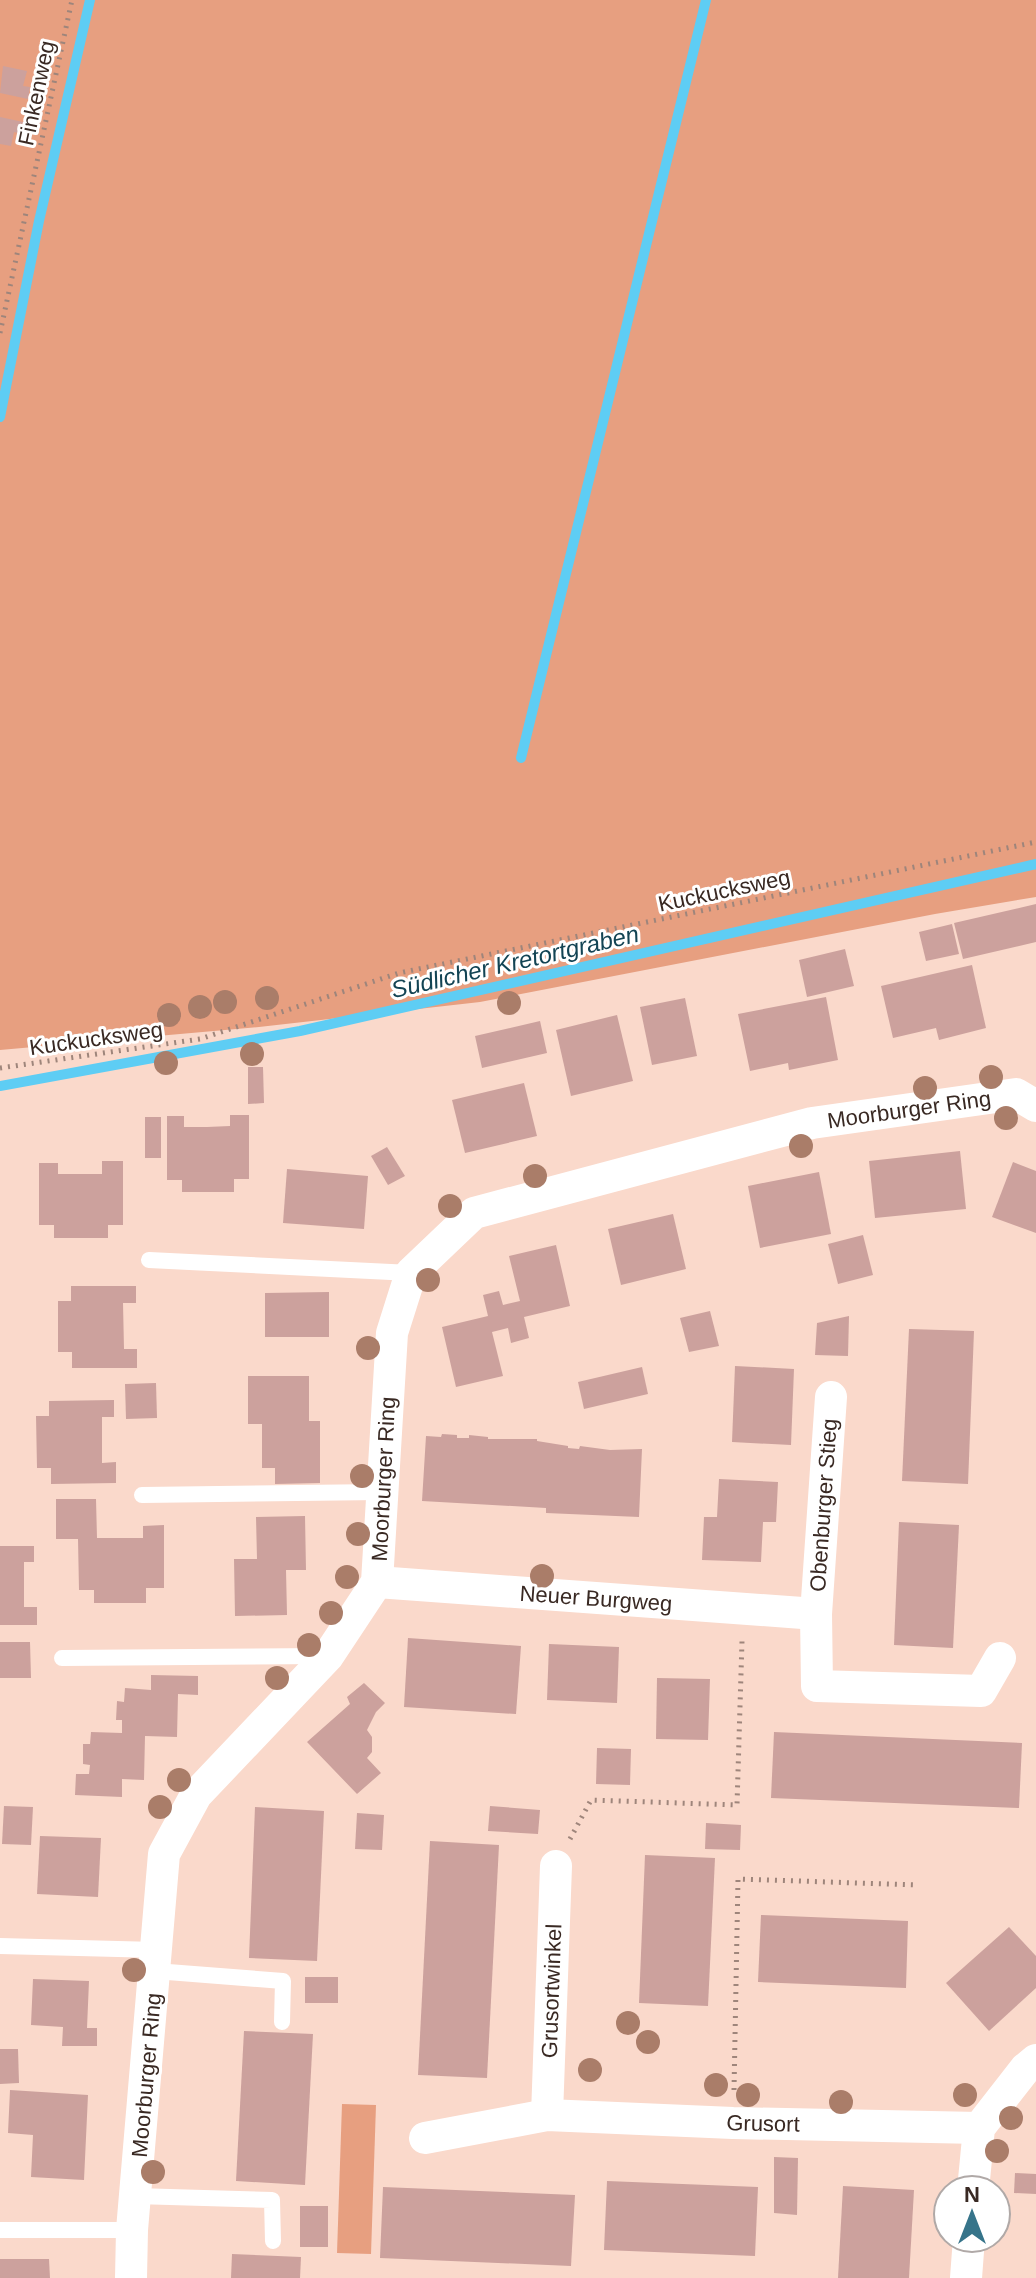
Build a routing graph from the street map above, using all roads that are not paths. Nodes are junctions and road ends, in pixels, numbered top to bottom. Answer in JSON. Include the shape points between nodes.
{"nodes":[{"id":1,"x":1036,"y":1106,"type":"edge"},
{"id":2,"x":149,"y":1260,"type":"dead end"},
{"id":3,"x":411,"y":1273,"type":"junction"},
{"id":4,"x":831,"y":1397,"type":"dead end"},
{"id":5,"x":382,"y":1492,"type":"junction"},
{"id":6,"x":142,"y":1495,"type":"dead end"},
{"id":7,"x":377,"y":1582,"type":"junction"},
{"id":8,"x":816,"y":1614,"type":"junction"},
{"id":9,"x":328,"y":1656,"type":"junction"},
{"id":10,"x":62,"y":1658,"type":"dead end"},
{"id":11,"x":1000,"y":1658,"type":"dead end"},
{"id":12,"x":556,"y":1866,"type":"road end"},
{"id":13,"x":0,"y":1946,"type":"edge"},
{"id":14,"x":156,"y":1960,"type":"junction"},
{"id":15,"x":282,"y":2022,"type":"dead end"},
{"id":16,"x":1032,"y":2066,"type":"edge"},
{"id":17,"x":547,"y":2115,"type":"junction"},
{"id":18,"x":979,"y":2128,"type":"junction"},
{"id":19,"x":425,"y":2138,"type":"dead end"},
{"id":20,"x":975,"y":2174,"type":"edge"},
{"id":21,"x":135,"y":2196,"type":"junction"},
{"id":22,"x":0,"y":2230,"type":"edge"},
{"id":23,"x":132,"y":2230,"type":"junction"},
{"id":24,"x":273,"y":2241,"type":"dead end"},
{"id":25,"x":968,"y":2254,"type":"edge"},
{"id":26,"x":131,"y":2278,"type":"edge"},
{"id":27,"x":966,"y":2278,"type":"edge"}],
"edges":[{"from":1,"to":3,"type":"street","name":"Moorburger Ring","via":[[1016,1094],[812,1123],[474,1213]]},
{"from":2,"to":3,"type":"lane"},
{"from":3,"to":5,"type":"street","name":"Moorburger Ring","via":[[392,1333]]},
{"from":4,"to":8,"type":"street","name":"Obenburger Stieg"},
{"from":5,"to":6,"type":"lane"},
{"from":5,"to":7,"type":"street","name":"Moorburger Ring"},
{"from":7,"to":8,"type":"street","name":"Neuer Burgweg"},
{"from":7,"to":9,"type":"street","name":"Moorburger Ring"},
{"from":8,"to":11,"type":"street","name":"Obenburger Stieg","via":[[817,1686],[981,1691]]},
{"from":9,"to":10,"type":"lane"},
{"from":9,"to":14,"type":"street","name":"Moorburger Ring","via":[[196,1795],[164,1854]]},
{"from":12,"to":17,"type":"street","name":"Grusortwinkel"},
{"from":13,"to":14,"type":"lane"},
{"from":14,"to":15,"type":"lane","via":[[283,1981]]},
{"from":14,"to":21,"type":"street","name":"Moorburger Ring"},
{"from":16,"to":18,"type":"street"},
{"from":17,"to":18,"type":"street","name":"Grusort"},
{"from":17,"to":19,"type":"street","name":"Grusort"},
{"from":18,"to":20,"type":"street"},
{"from":21,"to":23,"type":"street","name":"Moorburger Ring"},
{"from":21,"to":24,"type":"lane","via":[[272,2200]]},
{"from":22,"to":23,"type":"lane"},
{"from":23,"to":26,"type":"street","name":"Moorburger Ring"},
{"from":25,"to":27,"type":"street"}]}
